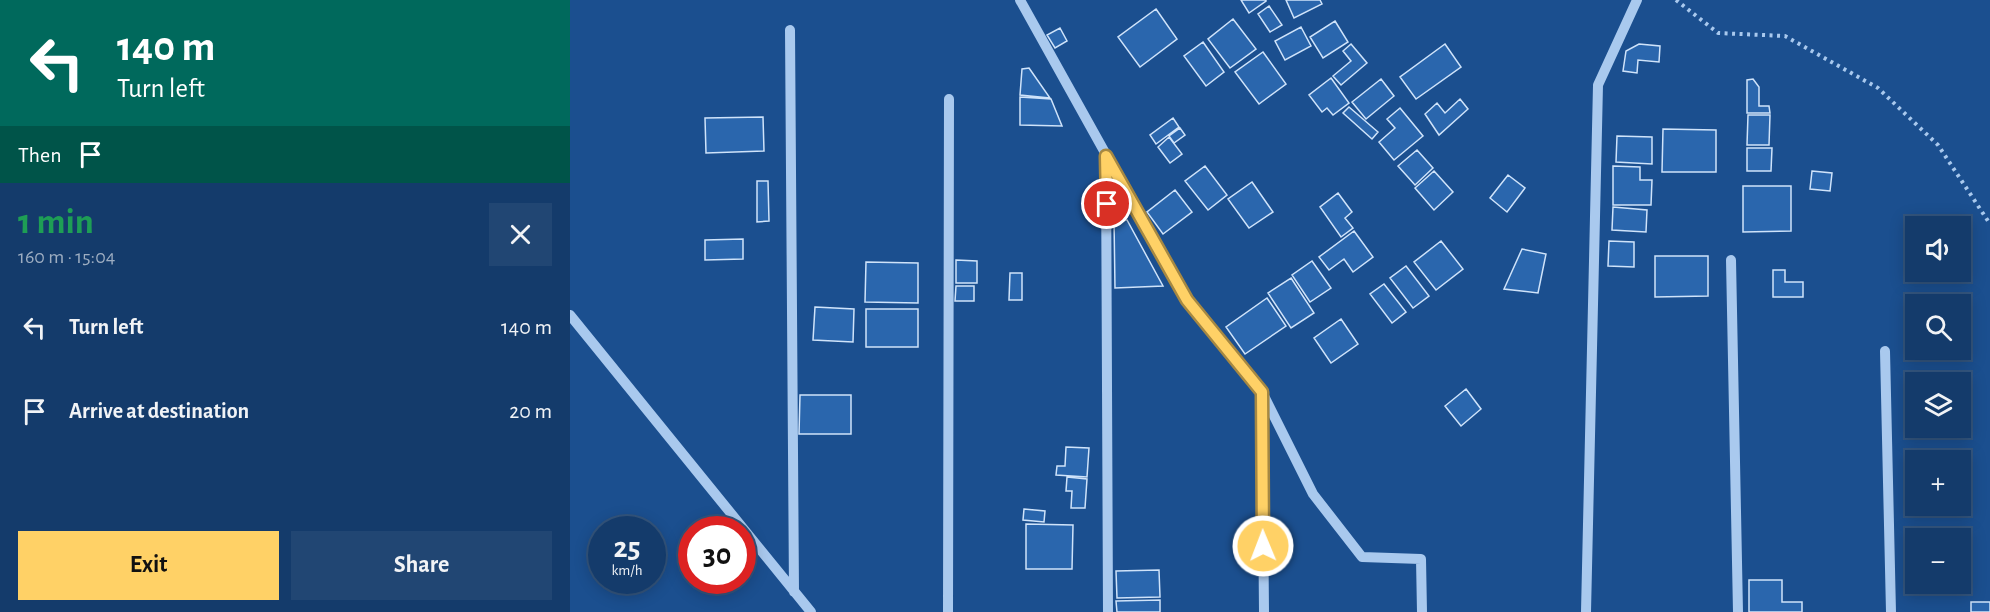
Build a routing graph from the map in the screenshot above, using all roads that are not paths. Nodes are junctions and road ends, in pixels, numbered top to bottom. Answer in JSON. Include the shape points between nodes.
{"nodes":[{"id":1,"x":1020,"y":0,"type":"edge"},
{"id":2,"x":1637,"y":0,"type":"edge"},
{"id":3,"x":790,"y":30,"type":"dead end"},
{"id":4,"x":949,"y":99,"type":"dead end"},
{"id":5,"x":1106,"y":156,"type":"junction"},
{"id":6,"x":1731,"y":260,"type":"dead end"},
{"id":7,"x":570,"y":315,"type":"edge"},
{"id":8,"x":1885,"y":351,"type":"dead end"},
{"id":9,"x":1262,"y":392,"type":"junction"},
{"id":10,"x":794,"y":592,"type":"junction"},
{"id":11,"x":811,"y":612,"type":"edge"},
{"id":12,"x":948,"y":612,"type":"edge"},
{"id":13,"x":1108,"y":612,"type":"edge"},
{"id":14,"x":1264,"y":612,"type":"edge"},
{"id":15,"x":1422,"y":612,"type":"edge"},
{"id":16,"x":1586,"y":612,"type":"edge"},
{"id":17,"x":1738,"y":612,"type":"edge"},
{"id":18,"x":1891,"y":612,"type":"edge"}],
"edges":[{"from":1,"to":5,"type":"street"},
{"from":2,"to":16,"type":"street","via":[[1598,85]]},
{"from":3,"to":10,"type":"street"},
{"from":4,"to":12,"type":"street"},
{"from":5,"to":9,"type":"street","via":[[1187,300]]},
{"from":5,"to":13,"type":"street"},
{"from":6,"to":17,"type":"street"},
{"from":7,"to":10,"type":"street"},
{"from":8,"to":18,"type":"street"},
{"from":9,"to":14,"type":"street"},
{"from":9,"to":15,"type":"street","via":[[1313,494],[1362,557],[1421,559]]},
{"from":10,"to":11,"type":"street"}]}
